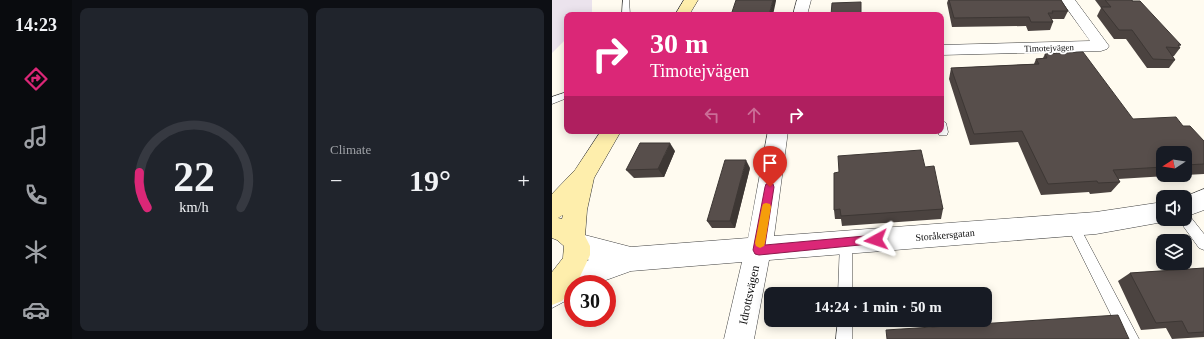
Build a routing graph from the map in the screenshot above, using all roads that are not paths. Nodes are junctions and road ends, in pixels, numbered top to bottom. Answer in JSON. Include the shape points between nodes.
{"nodes":[{"id":1,"x":626,"y":0,"type":"edge"},
{"id":2,"x":691,"y":0,"type":"edge"},
{"id":3,"x":804,"y":0,"type":"edge"},
{"id":4,"x":1068,"y":0,"type":"edge"},
{"id":5,"x":626,"y":12,"type":"edge"},
{"id":6,"x":684,"y":12,"type":"edge"},
{"id":7,"x":801,"y":12,"type":"edge"},
{"id":8,"x":944,"y":50,"type":"edge"},
{"id":9,"x":564,"y":97,"type":"edge"},
{"id":10,"x":552,"y":102,"type":"edge"},
{"id":11,"x":609,"y":134,"type":"edge"},
{"id":12,"x":778,"y":134,"type":"edge"},
{"id":13,"x":583,"y":176,"type":"junction"},
{"id":14,"x":1204,"y":199,"type":"edge"},
{"id":15,"x":1192,"y":204,"type":"edge"},
{"id":16,"x":552,"y":210,"type":"edge"},
{"id":17,"x":1156,"y":213,"type":"edge"},
{"id":18,"x":1072,"y":224,"type":"junction"},
{"id":19,"x":1191,"y":226,"type":"edge"},
{"id":20,"x":567,"y":235,"type":"edge"},
{"id":21,"x":846,"y":243,"type":"junction"},
{"id":22,"x":1204,"y":244,"type":"edge"},
{"id":23,"x":759,"y":250,"type":"junction"},
{"id":24,"x":631,"y":259,"type":"junction"},
{"id":25,"x":845,"y":287,"type":"edge"},
{"id":26,"x":552,"y":293,"type":"edge"},
{"id":27,"x":845,"y":327,"type":"edge"},
{"id":28,"x":739,"y":339,"type":"edge"},
{"id":29,"x":844,"y":339,"type":"edge"},
{"id":30,"x":1131,"y":339,"type":"edge"}],
"edges":[{"from":1,"to":5,"type":"lane"},
{"from":2,"to":6,"type":"main road"},
{"from":3,"to":7,"type":"street"},
{"from":4,"to":8,"type":"street","name":"Timotejvägen","via":[[1101,46]]},
{"from":9,"to":10,"type":"lane"},
{"from":11,"to":13,"type":"main road"},
{"from":12,"to":23,"type":"street"},
{"from":13,"to":16,"type":"main road"},
{"from":13,"to":20,"type":"main road"},
{"from":14,"to":15,"type":"street"},
{"from":17,"to":18,"type":"street","name":"Storåkersgatan","via":[[1096,223]]},
{"from":18,"to":21,"type":"street","name":"Storåkersgatan"},
{"from":18,"to":30,"type":"lane"},
{"from":19,"to":22,"type":"lane"},
{"from":20,"to":24,"type":"street","name":"Storåkersgatan"},
{"from":20,"to":26,"type":"main road","via":[[576,257],[570,271]]},
{"from":21,"to":23,"type":"street","name":"Storåkersgatan"},
{"from":21,"to":25,"type":"lane"},
{"from":23,"to":24,"type":"street","name":"Storåkersgatan"},
{"from":23,"to":28,"type":"street","name":"Idrottsvägen"},
{"from":24,"to":26,"type":"street","name":"Storåkersgatan","via":[[586,274]]},
{"from":27,"to":29,"type":"lane"}]}
